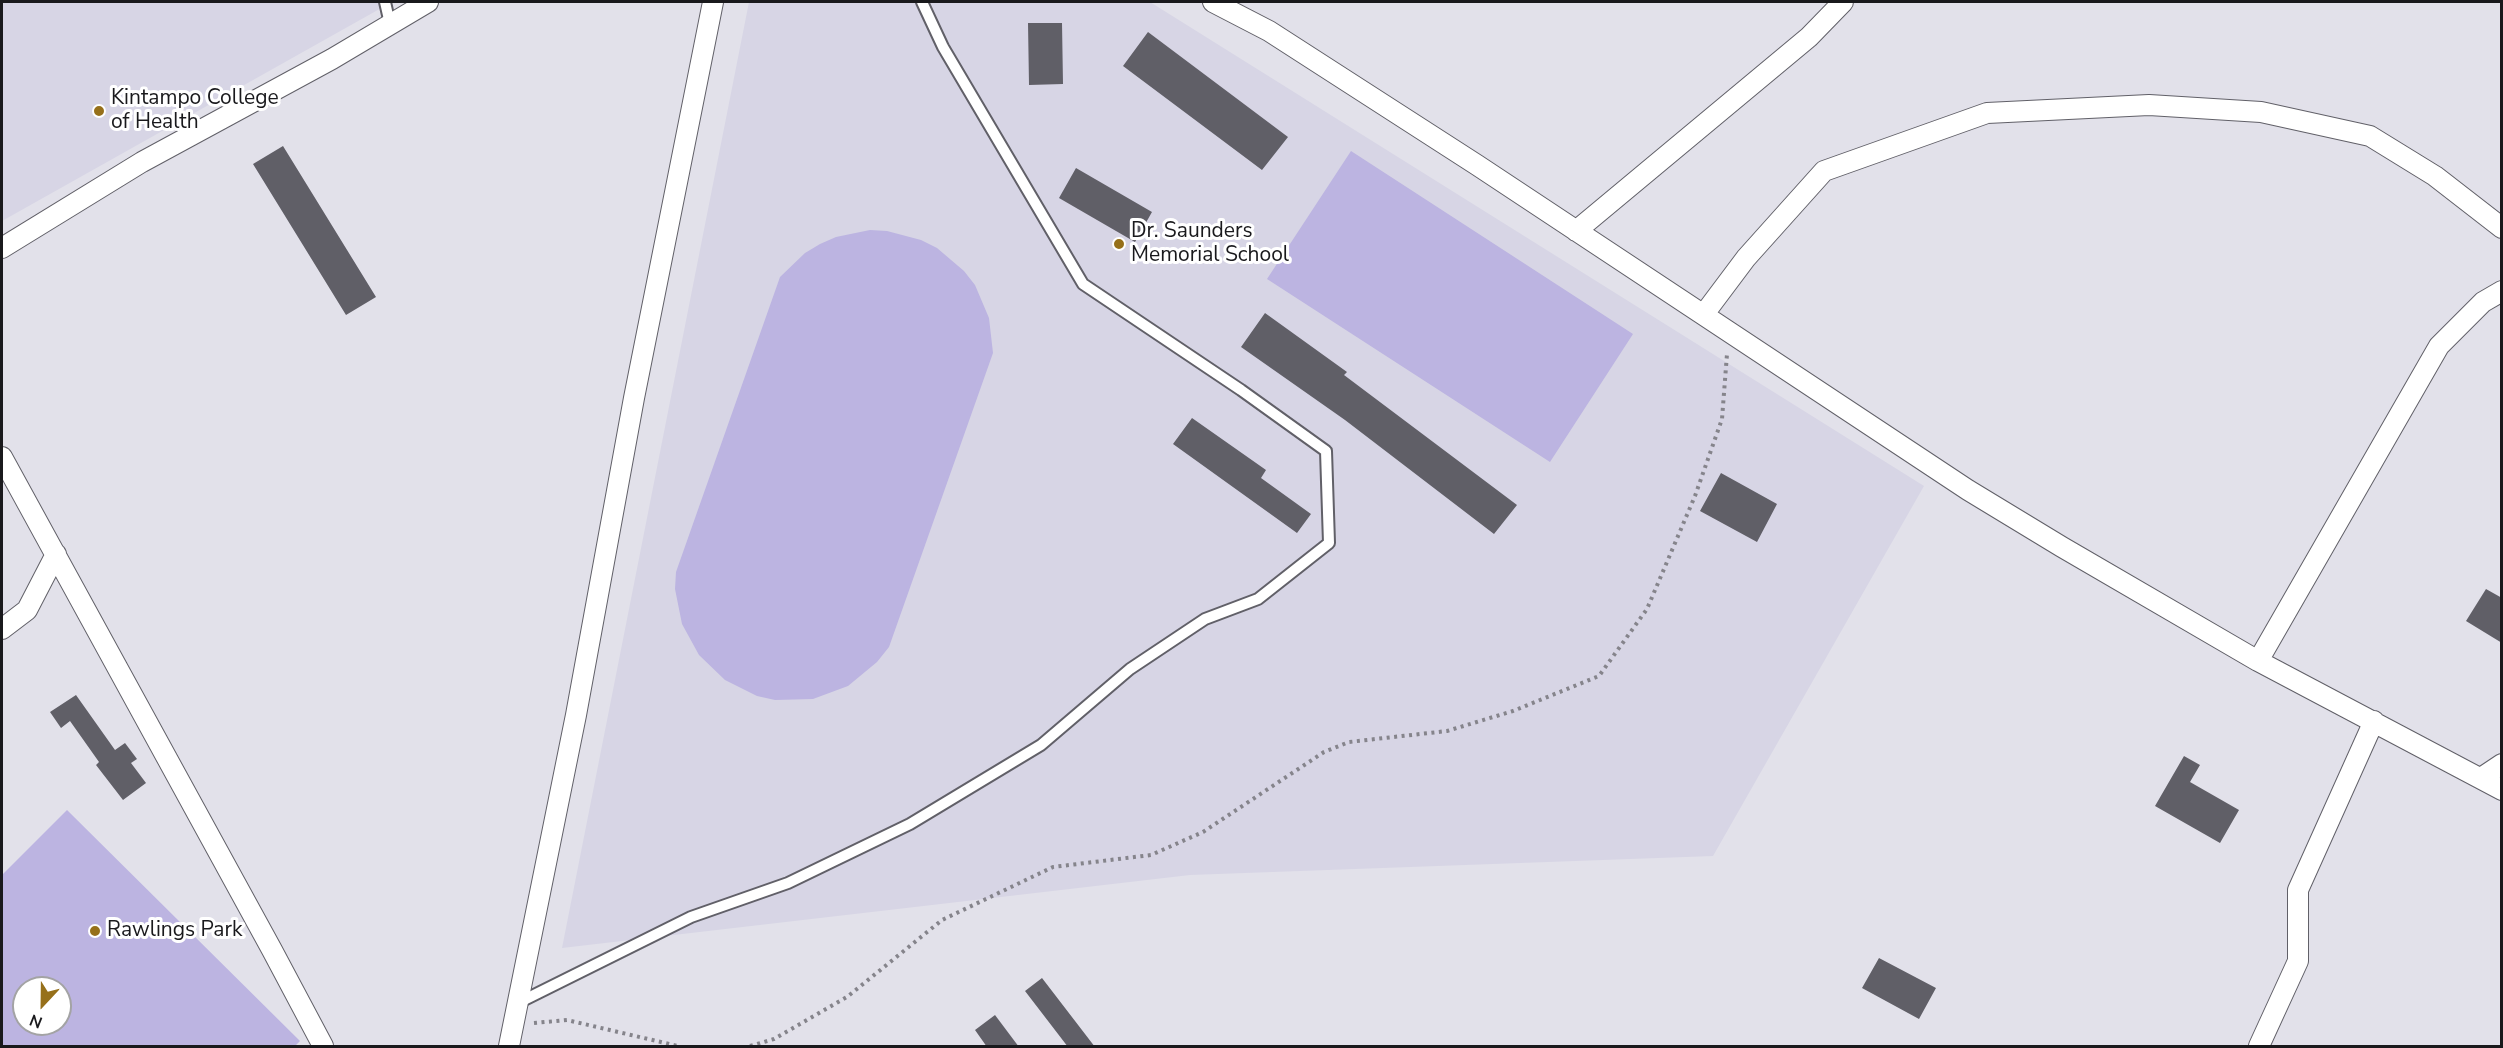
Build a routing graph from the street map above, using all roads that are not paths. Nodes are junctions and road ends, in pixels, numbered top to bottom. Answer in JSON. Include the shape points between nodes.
{"nodes":[{"id":1,"x":385,"y":2,"type":"edge"},
{"id":2,"x":428,"y":2,"type":"edge"},
{"id":3,"x":713,"y":2,"type":"edge"},
{"id":4,"x":922,"y":2,"type":"edge"},
{"id":5,"x":1213,"y":2,"type":"edge"},
{"id":6,"x":1843,"y":2,"type":"edge"},
{"id":7,"x":390,"y":24,"type":"junction"},
{"id":8,"x":2502,"y":228,"type":"edge"},
{"id":9,"x":1576,"y":231,"type":"junction"},
{"id":10,"x":2,"y":248,"type":"edge"},
{"id":11,"x":2502,"y":291,"type":"edge"},
{"id":12,"x":2483,"y":302,"type":"junction"},
{"id":13,"x":2502,"y":311,"type":"edge"},
{"id":14,"x":1704,"y":314,"type":"junction"},
{"id":15,"x":2,"y":457,"type":"edge"},
{"id":16,"x":56,"y":554,"type":"junction"},
{"id":17,"x":2,"y":629,"type":"edge"},
{"id":18,"x":2258,"y":661,"type":"junction"},
{"id":19,"x":2374,"y":721,"type":"junction"},
{"id":20,"x":2502,"y":764,"type":"edge"},
{"id":21,"x":2481,"y":778,"type":"junction"},
{"id":22,"x":2502,"y":790,"type":"edge"},
{"id":23,"x":520,"y":1002,"type":"junction"},
{"id":24,"x":323,"y":1047,"type":"edge"},
{"id":25,"x":509,"y":1047,"type":"edge"},
{"id":26,"x":2259,"y":1047,"type":"edge"}],
"edges":[{"from":1,"to":7,"type":"lane"},
{"from":2,"to":7,"type":"street"},
{"from":3,"to":23,"type":"street"},
{"from":4,"to":23,"type":"lane","via":[[943,47],[1083,284],[1326,451],[1329,543],[1258,599],[1204,619],[1130,669],[1041,745],[910,824],[788,883],[691,917]]},
{"from":5,"to":9,"type":"street","via":[[1269,31]]},
{"from":6,"to":9,"type":"street","via":[[1809,37]]},
{"from":7,"to":10,"type":"street","via":[[332,60],[142,162]]},
{"from":8,"to":14,"type":"street","via":[[2435,176],[2370,136],[2261,112],[2149,105],[1987,113],[1824,171],[1746,258]]},
{"from":9,"to":14,"type":"street"},
{"from":11,"to":12,"type":"street"},
{"from":12,"to":13,"type":"street"},
{"from":12,"to":18,"type":"street","via":[[2439,346]]},
{"from":14,"to":18,"type":"street","via":[[1968,490]]},
{"from":15,"to":16,"type":"street"},
{"from":16,"to":17,"type":"street","via":[[27,610]]},
{"from":16,"to":24,"type":"street"},
{"from":18,"to":19,"type":"street"},
{"from":19,"to":21,"type":"street"},
{"from":19,"to":26,"type":"street","via":[[2298,890],[2298,961]]},
{"from":20,"to":21,"type":"street"},
{"from":21,"to":22,"type":"street"},
{"from":23,"to":25,"type":"street"}]}
